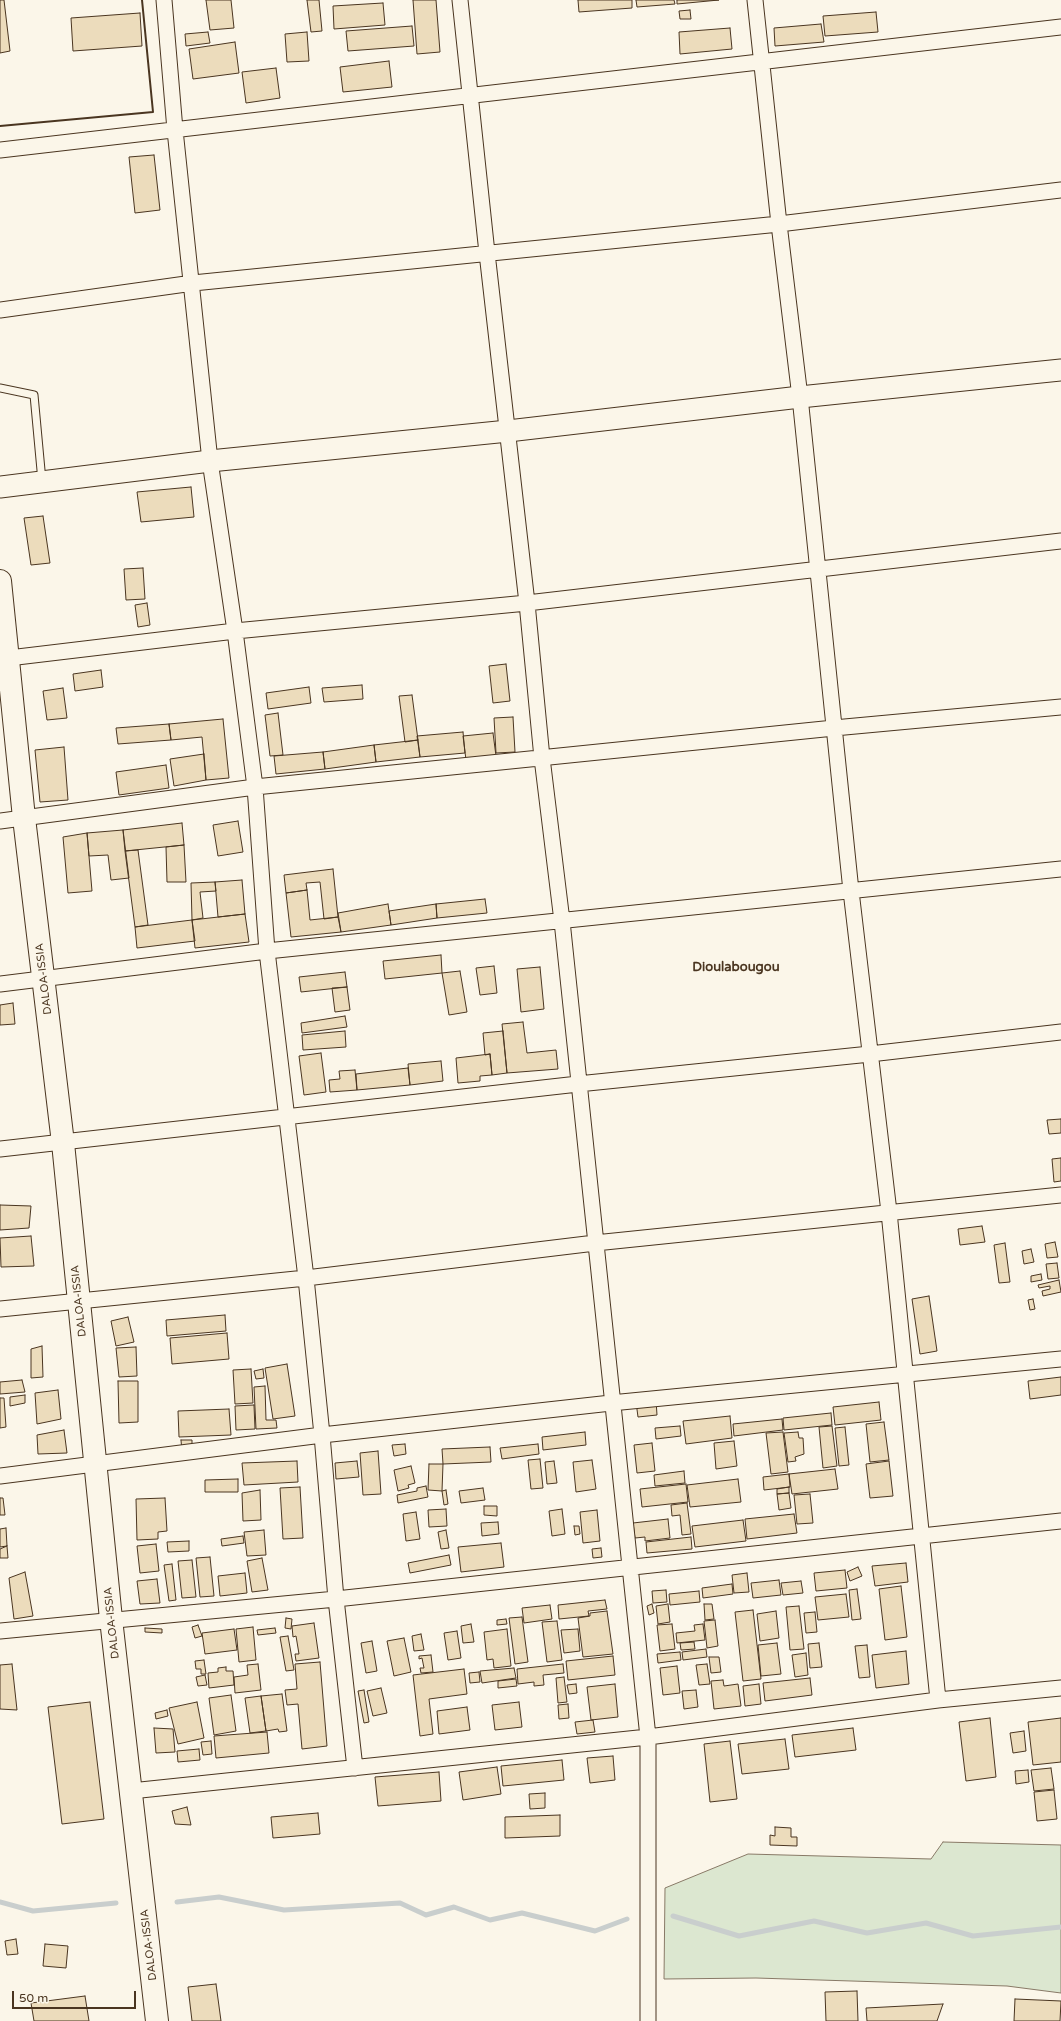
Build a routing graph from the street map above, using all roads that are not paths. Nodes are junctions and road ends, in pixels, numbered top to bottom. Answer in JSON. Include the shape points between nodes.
{"nodes":[{"id":1,"x":164,"y":0,"type":"edge"},
{"id":2,"x":460,"y":0,"type":"edge"},
{"id":3,"x":755,"y":0,"type":"edge"},
{"id":4,"x":1061,"y":28,"type":"edge"},
{"id":5,"x":763,"y":63,"type":"junction"},
{"id":6,"x":472,"y":95,"type":"junction"},
{"id":7,"x":175,"y":130,"type":"junction"},
{"id":8,"x":0,"y":150,"type":"edge"},
{"id":9,"x":1061,"y":190,"type":"edge"},
{"id":10,"x":779,"y":224,"type":"junction"},
{"id":11,"x":487,"y":253,"type":"junction"},
{"id":12,"x":193,"y":283,"type":"junction"},
{"id":13,"x":0,"y":310,"type":"edge"},
{"id":14,"x":1061,"y":370,"type":"edge"},
{"id":15,"x":0,"y":388,"type":"edge"},
{"id":16,"x":800,"y":397,"type":"junction"},
{"id":17,"x":508,"y":431,"type":"junction"},
{"id":18,"x":210,"y":461,"type":"junction"},
{"id":19,"x":42,"y":481,"type":"junction"},
{"id":20,"x":0,"y":486,"type":"edge"},
{"id":21,"x":1061,"y":541,"type":"edge"},
{"id":22,"x":818,"y":569,"type":"junction"},
{"id":23,"x":0,"y":581,"type":"edge"},
{"id":24,"x":527,"y":603,"type":"junction"},
{"id":25,"x":235,"y":631,"type":"junction"},
{"id":26,"x":4,"y":658,"type":"edge"},
{"id":27,"x":1061,"y":707,"type":"edge"},
{"id":28,"x":834,"y":728,"type":"junction"},
{"id":29,"x":542,"y":758,"type":"junction"},
{"id":30,"x":255,"y":787,"type":"junction"},
{"id":31,"x":24,"y":818,"type":"junction"},
{"id":32,"x":0,"y":821,"type":"edge"},
{"id":33,"x":1061,"y":869,"type":"edge"},
{"id":34,"x":851,"y":891,"type":"junction"},
{"id":35,"x":562,"y":921,"type":"junction"},
{"id":36,"x":267,"y":951,"type":"junction"},
{"id":37,"x":44,"y":978,"type":"junction"},
{"id":38,"x":0,"y":984,"type":"edge"},
{"id":39,"x":1061,"y":1032,"type":"edge"},
{"id":40,"x":870,"y":1054,"type":"junction"},
{"id":41,"x":578,"y":1084,"type":"junction"},
{"id":42,"x":288,"y":1116,"type":"junction"},
{"id":43,"x":63,"y":1143,"type":"junction"},
{"id":44,"x":0,"y":1149,"type":"edge"},
{"id":45,"x":1061,"y":1195,"type":"edge"},
{"id":46,"x":889,"y":1212,"type":"junction"},
{"id":47,"x":595,"y":1243,"type":"junction"},
{"id":48,"x":306,"y":1278,"type":"junction"},
{"id":49,"x":78,"y":1300,"type":"junction"},
{"id":50,"x":0,"y":1309,"type":"edge"},
{"id":51,"x":1061,"y":1359,"type":"edge"},
{"id":52,"x":905,"y":1374,"type":"junction"},
{"id":53,"x":611,"y":1403,"type":"junction"},
{"id":54,"x":322,"y":1435,"type":"junction"},
{"id":55,"x":97,"y":1464,"type":"junction"},
{"id":56,"x":0,"y":1476,"type":"edge"},
{"id":57,"x":1061,"y":1521,"type":"edge"},
{"id":58,"x":923,"y":1535,"type":"junction"},
{"id":59,"x":630,"y":1568,"type":"junction"},
{"id":60,"x":336,"y":1599,"type":"junction"},
{"id":61,"x":111,"y":1619,"type":"junction"},
{"id":62,"x":0,"y":1631,"type":"edge"},
{"id":63,"x":1061,"y":1688,"type":"edge"},
{"id":64,"x":938,"y":1700,"type":"junction"},
{"id":65,"x":648,"y":1737,"type":"junction"},
{"id":66,"x":355,"y":1768,"type":"junction"},
{"id":67,"x":131,"y":1791,"type":"junction"},
{"id":68,"x":157,"y":2021,"type":"edge"},
{"id":69,"x":648,"y":2021,"type":"edge"}],
"edges":[{"from":1,"to":7,"type":"street"},
{"from":2,"to":6,"type":"street"},
{"from":3,"to":5,"type":"street"},
{"from":4,"to":5,"type":"street"},
{"from":5,"to":6,"type":"street"},
{"from":5,"to":10,"type":"street"},
{"from":6,"to":7,"type":"street"},
{"from":6,"to":11,"type":"street"},
{"from":7,"to":8,"type":"street"},
{"from":7,"to":12,"type":"street"},
{"from":9,"to":10,"type":"street"},
{"from":10,"to":11,"type":"street"},
{"from":10,"to":16,"type":"street"},
{"from":11,"to":12,"type":"street"},
{"from":11,"to":17,"type":"street"},
{"from":12,"to":13,"type":"street"},
{"from":12,"to":18,"type":"street"},
{"from":14,"to":16,"type":"street"},
{"from":15,"to":19,"type":"lane","via":[[34,395]]},
{"from":16,"to":17,"type":"street"},
{"from":16,"to":22,"type":"street"},
{"from":17,"to":18,"type":"street"},
{"from":17,"to":24,"type":"street"},
{"from":18,"to":19,"type":"street"},
{"from":18,"to":25,"type":"street"},
{"from":19,"to":20,"type":"street"},
{"from":21,"to":22,"type":"street"},
{"from":22,"to":24,"type":"street"},
{"from":22,"to":28,"type":"street"},
{"from":23,"to":26,"type":"main road","name":"DALOA-ISSIA"},
{"from":24,"to":25,"type":"street"},
{"from":24,"to":29,"type":"street"},
{"from":25,"to":26,"type":"street"},
{"from":25,"to":30,"type":"street"},
{"from":26,"to":31,"type":"main road","name":"DALOA-ISSIA"},
{"from":27,"to":28,"type":"street"},
{"from":28,"to":29,"type":"street"},
{"from":28,"to":34,"type":"street"},
{"from":29,"to":30,"type":"street"},
{"from":29,"to":35,"type":"street"},
{"from":30,"to":31,"type":"street"},
{"from":30,"to":36,"type":"street"},
{"from":31,"to":32,"type":"street"},
{"from":31,"to":37,"type":"main road","name":"DALOA-ISSIA"},
{"from":33,"to":34,"type":"street"},
{"from":34,"to":35,"type":"street"},
{"from":34,"to":40,"type":"street"},
{"from":35,"to":36,"type":"street"},
{"from":35,"to":41,"type":"street"},
{"from":36,"to":37,"type":"street"},
{"from":36,"to":42,"type":"street"},
{"from":37,"to":38,"type":"street"},
{"from":37,"to":43,"type":"main road","name":"DALOA-ISSIA"},
{"from":39,"to":40,"type":"street"},
{"from":40,"to":41,"type":"street"},
{"from":40,"to":46,"type":"street"},
{"from":41,"to":42,"type":"street"},
{"from":41,"to":47,"type":"street"},
{"from":42,"to":43,"type":"street"},
{"from":42,"to":48,"type":"street"},
{"from":43,"to":44,"type":"street"},
{"from":43,"to":49,"type":"main road","name":"DALOA-ISSIA"},
{"from":45,"to":46,"type":"street"},
{"from":46,"to":47,"type":"street"},
{"from":46,"to":52,"type":"street"},
{"from":47,"to":48,"type":"street"},
{"from":47,"to":53,"type":"street"},
{"from":48,"to":49,"type":"street"},
{"from":48,"to":54,"type":"street"},
{"from":49,"to":50,"type":"street"},
{"from":49,"to":55,"type":"main road","name":"DALOA-ISSIA"},
{"from":51,"to":52,"type":"street"},
{"from":52,"to":53,"type":"street"},
{"from":52,"to":58,"type":"street"},
{"from":53,"to":54,"type":"street"},
{"from":53,"to":59,"type":"street"},
{"from":54,"to":55,"type":"street"},
{"from":54,"to":60,"type":"street"},
{"from":55,"to":56,"type":"street"},
{"from":55,"to":61,"type":"main road","name":"DALOA-ISSIA"},
{"from":57,"to":58,"type":"street"},
{"from":58,"to":59,"type":"street"},
{"from":58,"to":64,"type":"street"},
{"from":59,"to":60,"type":"street"},
{"from":59,"to":65,"type":"street"},
{"from":60,"to":61,"type":"street"},
{"from":60,"to":66,"type":"street"},
{"from":61,"to":62,"type":"street"},
{"from":61,"to":67,"type":"main road","name":"DALOA-ISSIA"},
{"from":63,"to":64,"type":"street"},
{"from":64,"to":65,"type":"street"},
{"from":65,"to":66,"type":"street"},
{"from":65,"to":69,"type":"street"},
{"from":66,"to":67,"type":"street"},
{"from":67,"to":68,"type":"main road","name":"DALOA-ISSIA"}]}
